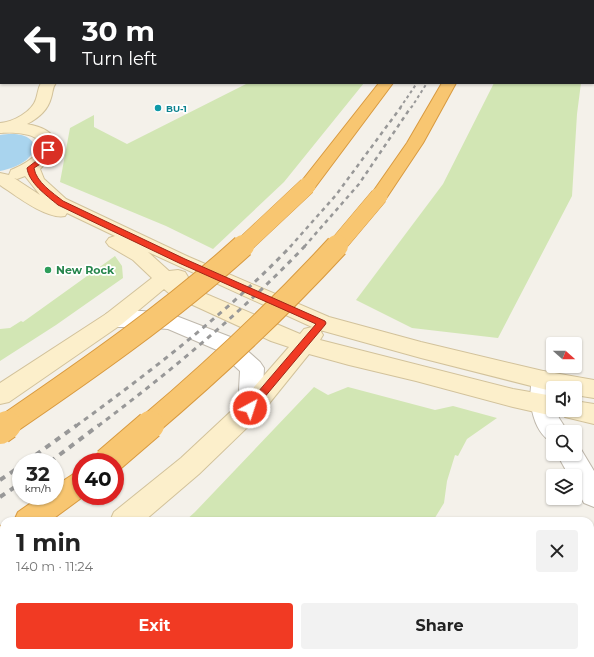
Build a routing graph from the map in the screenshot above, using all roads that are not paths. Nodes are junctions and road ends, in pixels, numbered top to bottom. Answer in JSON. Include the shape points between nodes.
{"nodes":[{"id":1,"x":48,"y":84,"type":"edge"},
{"id":2,"x":58,"y":84,"type":"edge"},
{"id":3,"x":385,"y":84,"type":"edge"},
{"id":4,"x":448,"y":84,"type":"edge"},
{"id":5,"x":4,"y":127,"type":"edge"},
{"id":6,"x":42,"y":134,"type":"junction"},
{"id":7,"x":30,"y":168,"type":"junction"},
{"id":8,"x":1,"y":178,"type":"edge"},
{"id":9,"x":209,"y":273,"type":"junction"},
{"id":10,"x":165,"y":278,"type":"junction"},
{"id":11,"x":114,"y":319,"type":"junction"},
{"id":12,"x":322,"y":323,"type":"junction"},
{"id":13,"x":304,"y":344,"type":"junction"},
{"id":14,"x":594,"y":389,"type":"edge"},
{"id":15,"x":582,"y":394,"type":"edge"},
{"id":16,"x":0,"y":395,"type":"edge"},
{"id":17,"x":250,"y":408,"type":"junction"},
{"id":18,"x":546,"y":408,"type":"edge"},
{"id":19,"x":546,"y":408,"type":"edge"},
{"id":20,"x":582,"y":412,"type":"edge"},
{"id":21,"x":594,"y":414,"type":"edge"},
{"id":22,"x":0,"y":430,"type":"edge"},
{"id":23,"x":117,"y":453,"type":"edge"},
{"id":24,"x":574,"y":461,"type":"edge"},
{"id":25,"x":72,"y":489,"type":"edge"},
{"id":26,"x":594,"y":495,"type":"edge"},
{"id":27,"x":34,"y":517,"type":"edge"},
{"id":28,"x":129,"y":517,"type":"edge"}],
"edges":[{"from":1,"to":5,"type":"street","via":[[36,111],[22,122]]},
{"from":2,"to":6,"type":"street","via":[[56,99]]},
{"from":3,"to":22,"type":"highway","bridge":true,"via":[[307,186],[258,232],[161,315],[103,359]]},
{"from":4,"to":23,"type":"highway","bridge":true,"via":[[415,143],[352,230],[207,376]]},
{"from":5,"to":6,"type":"street","via":[[27,128]]},
{"from":6,"to":7,"type":"street","via":[[48,142],[48,150],[42,159]]},
{"from":7,"to":8,"type":"street"},
{"from":7,"to":9,"type":"street","via":[[32,175],[48,194],[60,203]]},
{"from":8,"to":10,"type":"street","via":[[26,195],[105,235],[140,256]]},
{"from":9,"to":10,"type":"street"},
{"from":9,"to":12,"type":"street"},
{"from":10,"to":11,"type":"street"},
{"from":10,"to":13,"type":"street","via":[[178,290]]},
{"from":11,"to":16,"type":"street"},
{"from":11,"to":17,"type":"street","via":[[171,322],[225,344],[252,368]]},
{"from":12,"to":13,"type":"street"},
{"from":12,"to":18,"type":"street","via":[[421,350]]},
{"from":13,"to":17,"type":"street"},
{"from":13,"to":19,"type":"street"},
{"from":14,"to":15,"type":"street"},
{"from":17,"to":28,"type":"street","via":[[190,466]]},
{"from":20,"to":21,"type":"street"},
{"from":24,"to":26,"type":"street"},
{"from":25,"to":27,"type":"highway"}]}
